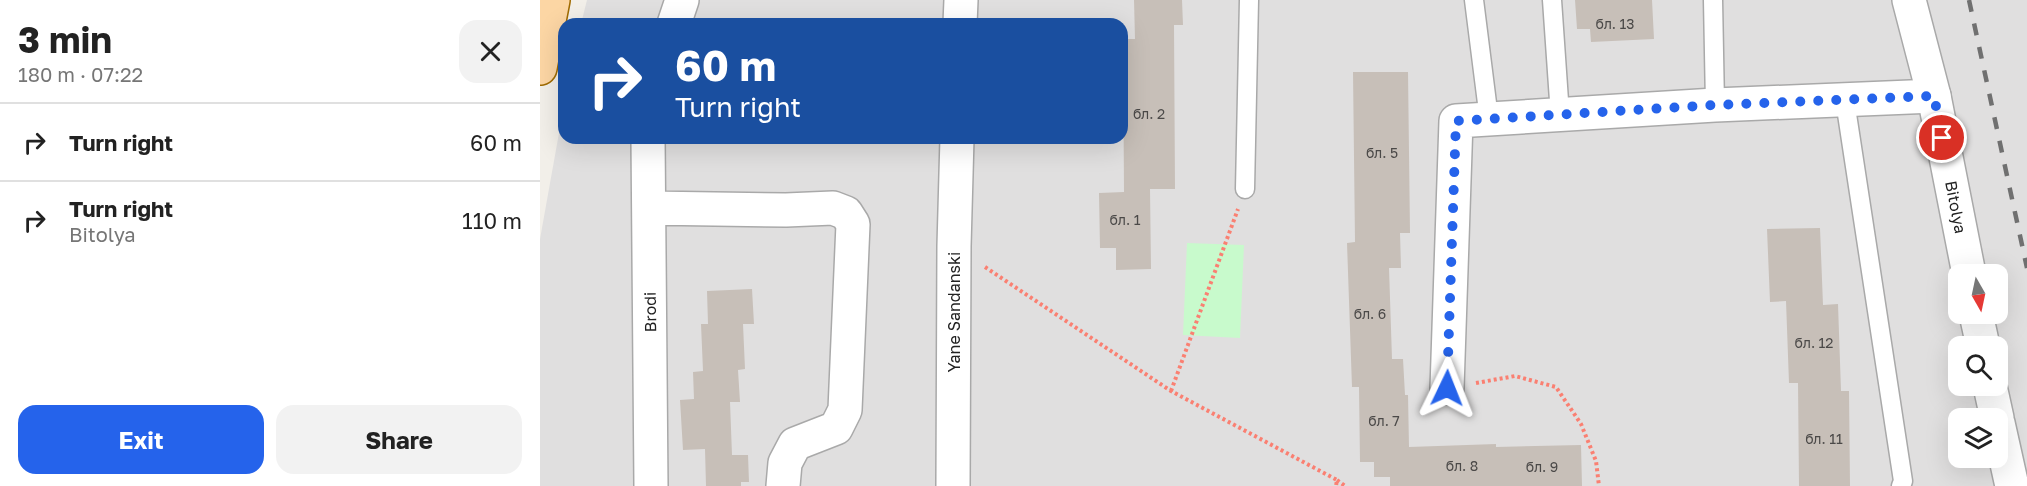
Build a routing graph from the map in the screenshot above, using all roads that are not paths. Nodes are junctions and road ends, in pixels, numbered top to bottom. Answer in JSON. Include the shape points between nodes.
{"nodes":[{"id":1,"x":553,"y":0,"type":"edge"},
{"id":2,"x":682,"y":0,"type":"edge"},
{"id":3,"x":961,"y":0,"type":"edge"},
{"id":4,"x":1249,"y":0,"type":"edge"},
{"id":5,"x":1474,"y":0,"type":"edge"},
{"id":6,"x":1552,"y":0,"type":"edge"},
{"id":7,"x":1713,"y":0,"type":"edge"},
{"id":8,"x":1909,"y":0,"type":"edge"},
{"id":9,"x":676,"y":18,"type":"edge"},
{"id":10,"x":960,"y":18,"type":"edge"},
{"id":11,"x":540,"y":68,"type":"edge"},
{"id":12,"x":1934,"y":96,"type":"junction"},
{"id":13,"x":1845,"y":101,"type":"junction"},
{"id":14,"x":1715,"y":105,"type":"junction"},
{"id":15,"x":1560,"y":115,"type":"junction"},
{"id":16,"x":1489,"y":119,"type":"junction"},
{"id":17,"x":648,"y":144,"type":"edge"},
{"id":18,"x":957,"y":144,"type":"edge"},
{"id":19,"x":1245,"y":189,"type":"road end"},
{"id":20,"x":649,"y":208,"type":"junction"},
{"id":21,"x":1967,"y":264,"type":"edge"},
{"id":22,"x":1447,"y":388,"type":"road end"},
{"id":23,"x":2008,"y":467,"type":"edge"},
{"id":24,"x":651,"y":486,"type":"edge"},
{"id":25,"x":783,"y":486,"type":"edge"},
{"id":26,"x":953,"y":486,"type":"edge"},
{"id":27,"x":1901,"y":486,"type":"edge"},
{"id":28,"x":2012,"y":486,"type":"edge"}],
"edges":[{"from":1,"to":11,"type":"main road"},
{"from":2,"to":9,"type":"street"},
{"from":3,"to":10,"type":"street"},
{"from":4,"to":19,"type":"lane"},
{"from":5,"to":16,"type":"lane"},
{"from":6,"to":15,"type":"lane"},
{"from":7,"to":14,"type":"lane"},
{"from":8,"to":12,"type":"street","name":"Bitolya"},
{"from":12,"to":13,"type":"street"},
{"from":12,"to":21,"type":"street","name":"Bitolya"},
{"from":13,"to":14,"type":"street"},
{"from":13,"to":27,"type":"lane"},
{"from":14,"to":15,"type":"street"},
{"from":15,"to":16,"type":"street"},
{"from":16,"to":22,"type":"street","via":[[1456,121]]},
{"from":17,"to":20,"type":"street","name":"Brodi"},
{"from":18,"to":26,"type":"street","name":"Yane Sandanski"},
{"from":20,"to":24,"type":"street","name":"Brodi"},
{"from":20,"to":25,"type":"street","via":[[833,208],[846,213],[853,224],[845,410],[836,428],[795,444],[785,463]]},
{"from":23,"to":28,"type":"street"}]}
